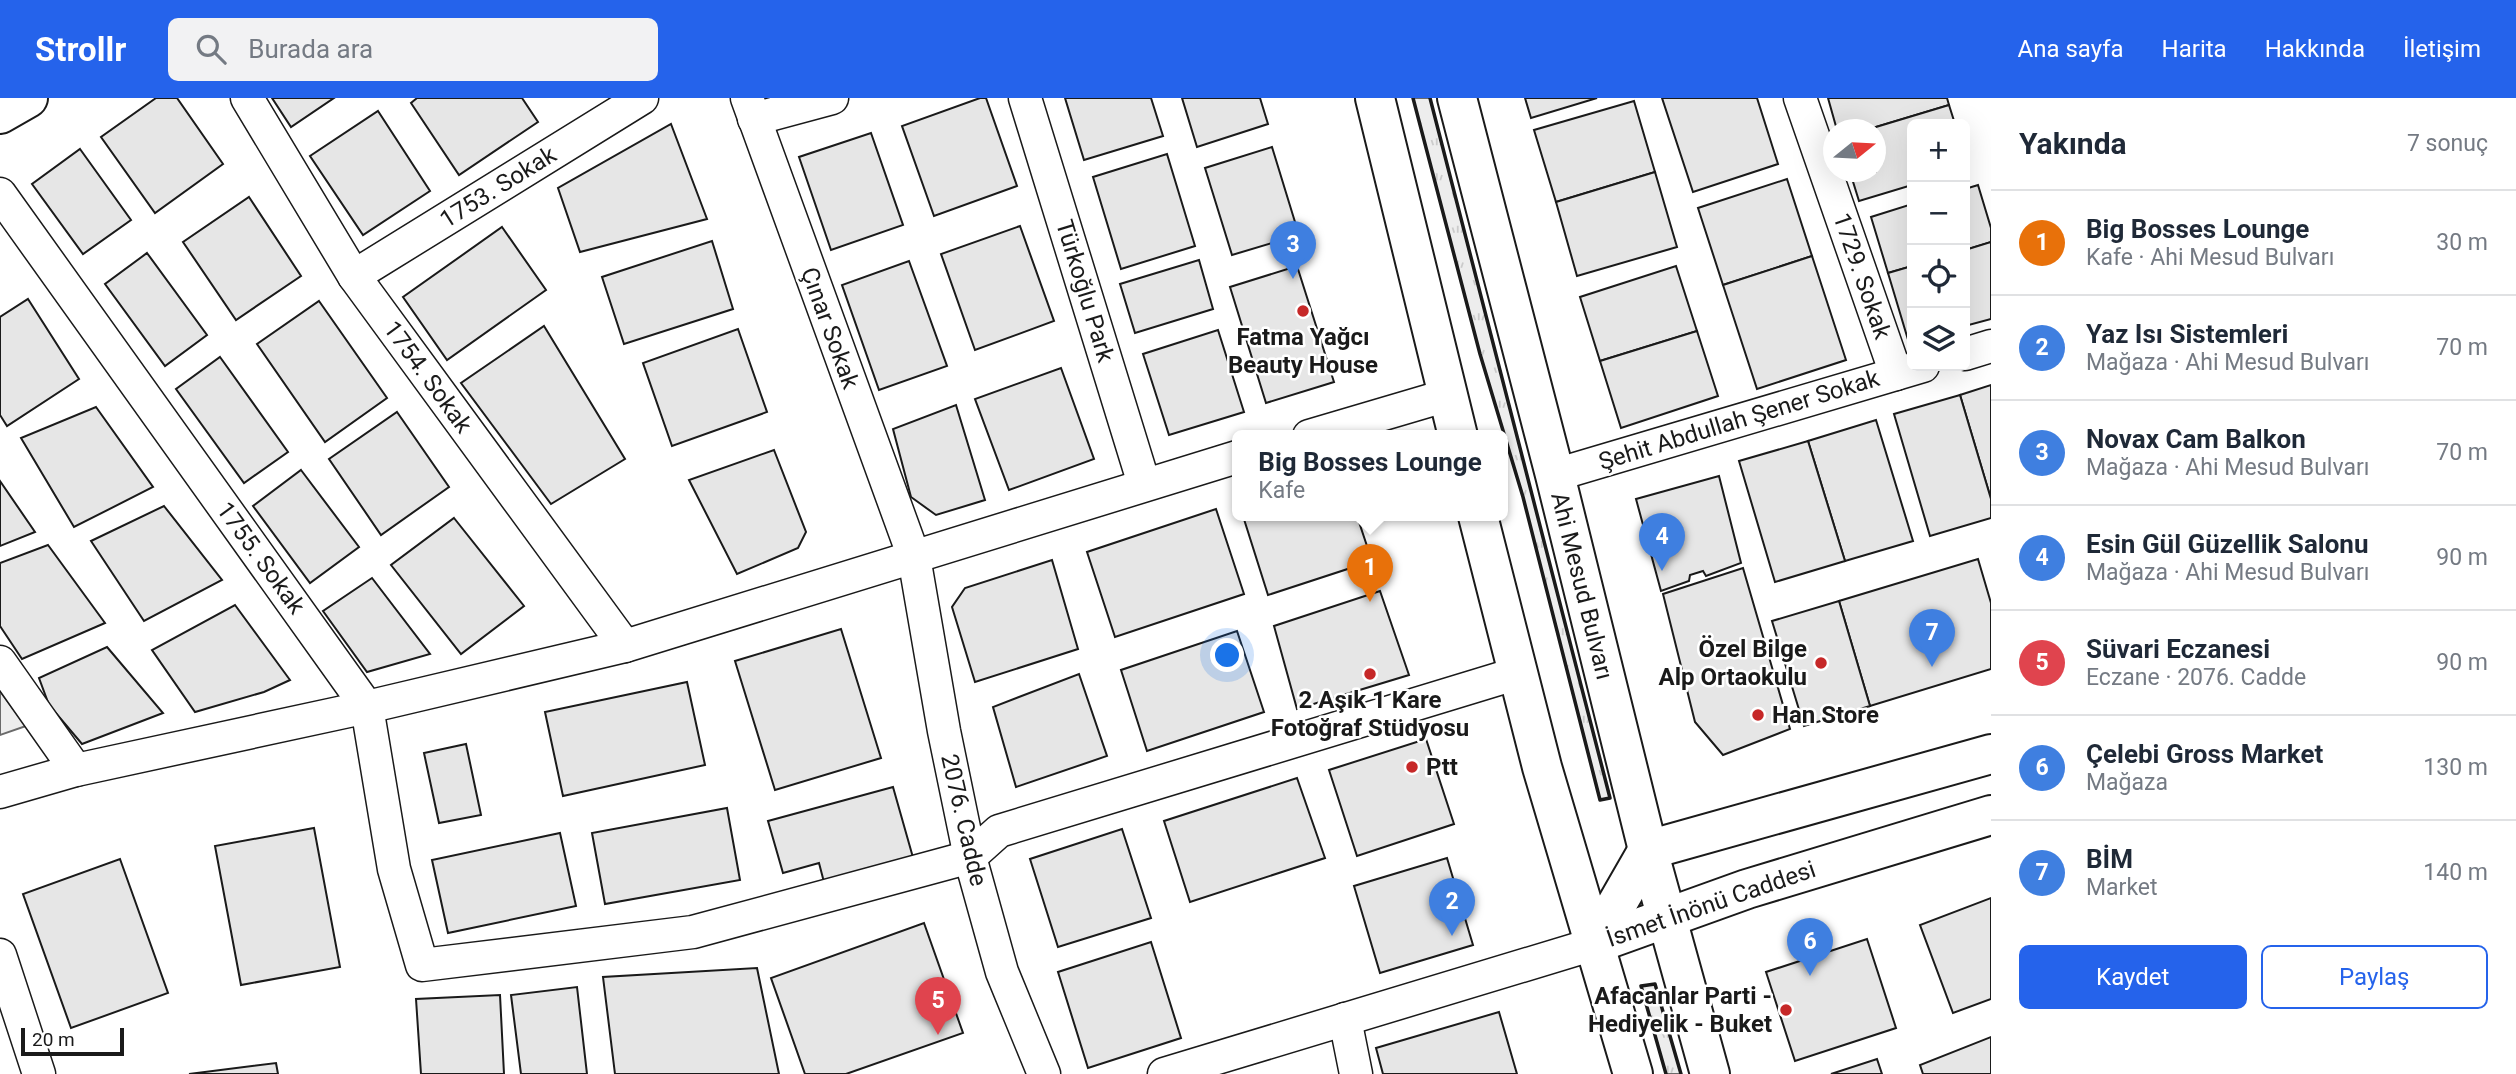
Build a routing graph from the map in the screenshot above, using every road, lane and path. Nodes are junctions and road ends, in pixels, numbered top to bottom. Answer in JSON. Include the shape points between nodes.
{"nodes":[{"id":1,"x":28,"y":98,"type":"edge"},
{"id":2,"x":247,"y":98,"type":"edge"},
{"id":3,"x":642,"y":98,"type":"edge"},
{"id":4,"x":832,"y":98,"type":"edge"},
{"id":5,"x":1026,"y":98,"type":"edge"},
{"id":6,"x":1375,"y":98,"type":"edge"},
{"id":7,"x":1457,"y":98,"type":"edge"},
{"id":8,"x":1800,"y":98,"type":"edge"},
{"id":9,"x":750,"y":109,"type":"edge"},
{"id":10,"x":0,"y":114,"type":"edge"},
{"id":11,"x":0,"y":194,"type":"edge"},
{"id":12,"x":354,"y":276,"type":"junction"},
{"id":13,"x":1991,"y":346,"type":"edge"},
{"id":14,"x":1970,"y":352,"type":"edge"},
{"id":15,"x":1907,"y":363,"type":"edge"},
{"id":16,"x":1907,"y":371,"type":"edge"},
{"id":17,"x":1448,"y":395,"type":"junction"},
{"id":18,"x":1330,"y":430,"type":"edge"},
{"id":19,"x":1457,"y":430,"type":"edge"},
{"id":20,"x":1232,"y":458,"type":"edge"},
{"id":21,"x":1555,"y":475,"type":"junction"},
{"id":22,"x":1144,"y":484,"type":"junction"},
{"id":23,"x":1479,"y":521,"type":"edge"},
{"id":24,"x":914,"y":557,"type":"junction"},
{"id":25,"x":625,"y":646,"type":"junction"},
{"id":26,"x":0,"y":662,"type":"edge"},
{"id":27,"x":1518,"y":673,"type":"junction"},
{"id":28,"x":367,"y":707,"type":"junction"},
{"id":29,"x":1991,"y":754,"type":"edge"},
{"id":30,"x":76,"y":770,"type":"junction"},
{"id":31,"x":0,"y":792,"type":"edge"},
{"id":32,"x":1991,"y":815,"type":"edge"},
{"id":33,"x":1647,"y":849,"type":"junction"},
{"id":34,"x":970,"y":857,"type":"junction"},
{"id":35,"x":1667,"y":917,"type":"junction"},
{"id":36,"x":1594,"y":944,"type":"junction"},
{"id":37,"x":0,"y":955,"type":"edge"},
{"id":38,"x":1345,"y":1019,"type":"junction"},
{"id":39,"x":39,"y":1074,"type":"edge"},
{"id":40,"x":1044,"y":1074,"type":"edge"},
{"id":41,"x":1164,"y":1074,"type":"edge"},
{"id":42,"x":1356,"y":1074,"type":"edge"},
{"id":43,"x":1633,"y":1074,"type":"edge"},
{"id":44,"x":1710,"y":1074,"type":"edge"}],
"edges":[{"from":1,"to":10,"type":"main road"},
{"from":2,"to":12,"type":"street","name":"1754. Sokak"},
{"from":3,"to":12,"type":"street","name":"1753. Sokak"},
{"from":4,"to":9,"type":"street"},
{"from":5,"to":22,"type":"street","name":"Türkoğlu Park"},
{"from":6,"to":17,"type":"main road"},
{"from":7,"to":21,"type":"main road","name":"Ahi Mesud Bulvarı"},
{"from":8,"to":15,"type":"street","name":"1729. Sokak"},
{"from":9,"to":24,"type":"street","name":"Çınar Sokak"},
{"from":11,"to":28,"type":"street","name":"1755. Sokak"},
{"from":12,"to":25,"type":"street","name":"1754. Sokak"},
{"from":13,"to":14,"type":"street"},
{"from":16,"to":21,"type":"street","name":"Şehit Abdullah Şener Sokak"},
{"from":17,"to":18,"type":"street"},
{"from":17,"to":19,"type":"main road"},
{"from":20,"to":22,"type":"street"},
{"from":21,"to":33,"type":"main road","name":"Ahi Mesud Bulvarı"},
{"from":22,"to":24,"type":"street"},
{"from":23,"to":27,"type":"main road"},
{"from":24,"to":25,"type":"street"},
{"from":24,"to":34,"type":"street","name":"2076. Cadde"},
{"from":25,"to":28,"type":"street"},
{"from":26,"to":30,"type":"street"},
{"from":27,"to":34,"type":"street","via":[[999,831]]},
{"from":27,"to":36,"type":"main road"},
{"from":28,"to":30,"type":"street"},
{"from":28,"to":34,"type":"street","name":"1755. Sokak","via":[[394,869],[422,965],[693,932]]},
{"from":29,"to":33,"type":"main road"},
{"from":30,"to":31,"type":"street"},
{"from":32,"to":35,"type":"main road","name":"İsmet İnönü Caddesi"},
{"from":33,"to":35,"type":"main road","name":"Ahi Mesud Bulvarı"},
{"from":33,"to":36,"type":"main road","name":"İsmet İnönü Caddesi"},
{"from":34,"to":40,"type":"street","name":"2076. Cadde","via":[[1002,972]]},
{"from":35,"to":36,"type":"main road","name":"İsmet İnönü Caddesi"},
{"from":35,"to":44,"type":"main road","name":"Ahi Mesud Bulvarı"},
{"from":36,"to":38,"type":"street"},
{"from":36,"to":43,"type":"main road"},
{"from":37,"to":39,"type":"street"},
{"from":38,"to":41,"type":"street"},
{"from":38,"to":42,"type":"street"}]}
